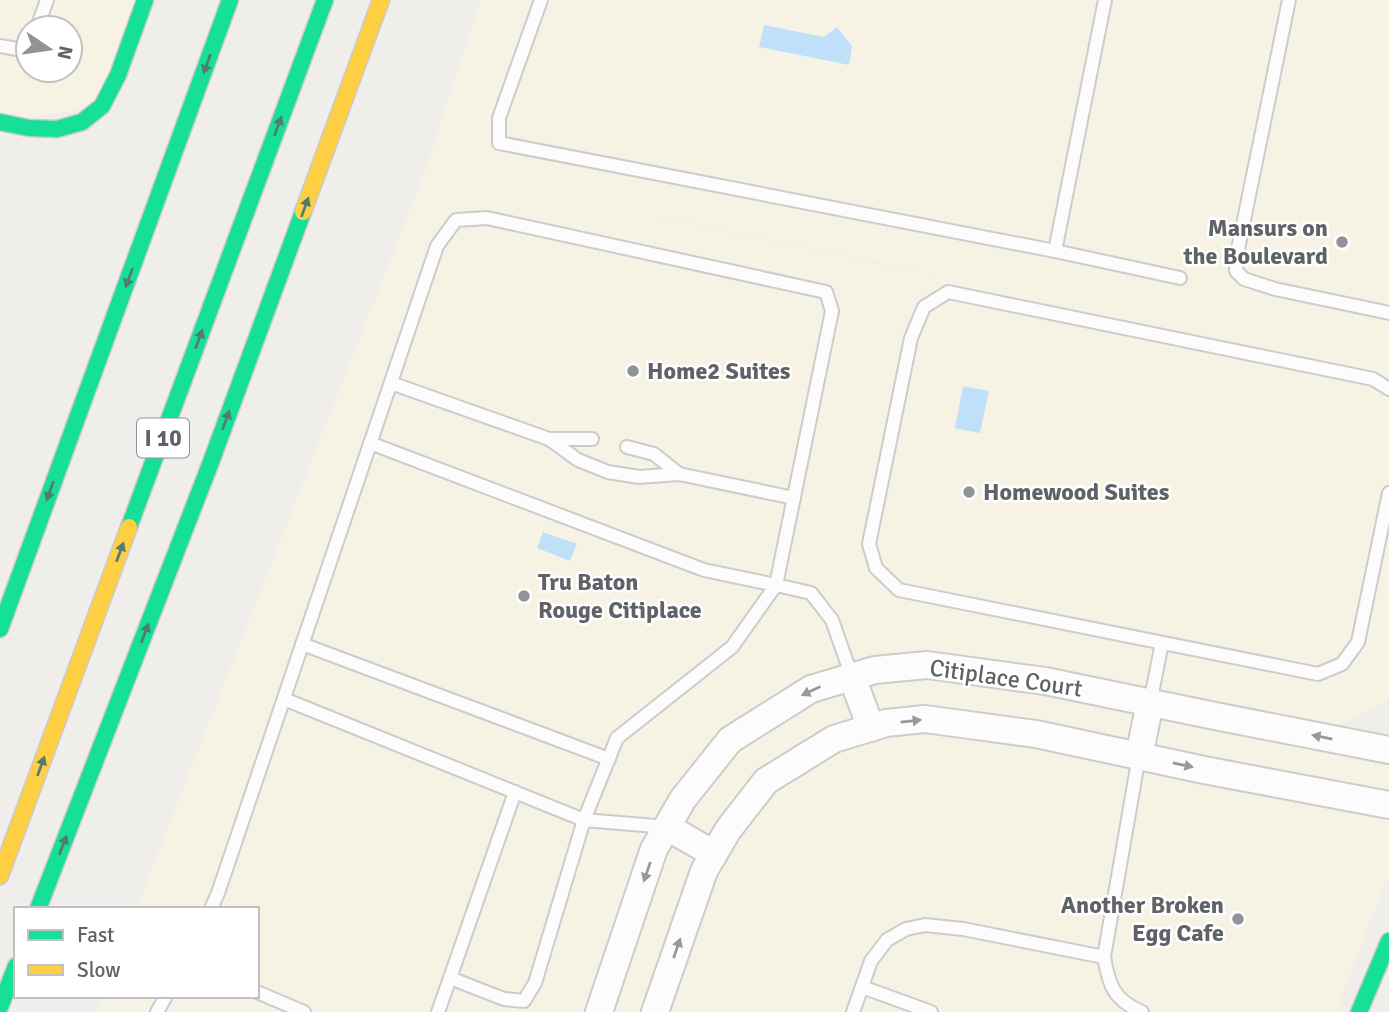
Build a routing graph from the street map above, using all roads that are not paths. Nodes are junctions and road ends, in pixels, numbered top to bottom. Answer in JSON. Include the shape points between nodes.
{"nodes":[{"id":1,"x":145,"y":0,"type":"edge"},
{"id":2,"x":230,"y":0,"type":"edge"},
{"id":3,"x":325,"y":0,"type":"edge"},
{"id":4,"x":382,"y":0,"type":"edge"},
{"id":5,"x":541,"y":0,"type":"edge"},
{"id":6,"x":1105,"y":0,"type":"edge"},
{"id":7,"x":1289,"y":0,"type":"edge"},
{"id":8,"x":0,"y":122,"type":"edge"},
{"id":9,"x":1055,"y":251,"type":"junction"},
{"id":10,"x":1180,"y":278,"type":"dead end"},
{"id":11,"x":1389,"y":313,"type":"edge"},
{"id":12,"x":390,"y":383,"type":"junction"},
{"id":13,"x":1389,"y":389,"type":"edge"},
{"id":14,"x":549,"y":439,"type":"junction"},
{"id":15,"x":592,"y":439,"type":"dead end"},
{"id":16,"x":370,"y":443,"type":"junction"},
{"id":17,"x":626,"y":447,"type":"dead end"},
{"id":18,"x":679,"y":474,"type":"junction"},
{"id":19,"x":1389,"y":493,"type":"edge"},
{"id":20,"x":794,"y":498,"type":"junction"},
{"id":21,"x":776,"y":585,"type":"junction"},
{"id":22,"x":0,"y":629,"type":"edge"},
{"id":23,"x":1162,"y":643,"type":"junction"},
{"id":24,"x":302,"y":645,"type":"junction"},
{"id":25,"x":852,"y":677,"type":"junction"},
{"id":26,"x":284,"y":699,"type":"junction"},
{"id":27,"x":1150,"y":703,"type":"junction"},
{"id":28,"x":871,"y":728,"type":"junction"},
{"id":29,"x":1389,"y":750,"type":"edge"},
{"id":30,"x":1139,"y":756,"type":"junction"},
{"id":31,"x":609,"y":759,"type":"junction"},
{"id":32,"x":515,"y":792,"type":"junction"},
{"id":33,"x":1389,"y":805,"type":"edge"},
{"id":34,"x":584,"y":820,"type":"junction"},
{"id":35,"x":667,"y":827,"type":"junction"},
{"id":36,"x":714,"y":854,"type":"junction"},
{"id":37,"x":0,"y":876,"type":"edge"},
{"id":38,"x":39,"y":907,"type":"edge"},
{"id":39,"x":212,"y":907,"type":"edge"},
{"id":40,"x":1389,"y":941,"type":"edge"},
{"id":41,"x":1104,"y":957,"type":"junction"},
{"id":42,"x":14,"y":971,"type":"edge"},
{"id":43,"x":450,"y":978,"type":"junction"},
{"id":44,"x":862,"y":987,"type":"junction"},
{"id":45,"x":259,"y":993,"type":"edge"},
{"id":46,"x":0,"y":1007,"type":"edge"},
{"id":47,"x":304,"y":1012,"type":"edge"},
{"id":48,"x":438,"y":1012,"type":"edge"},
{"id":49,"x":598,"y":1012,"type":"edge"},
{"id":50,"x":654,"y":1012,"type":"edge"},
{"id":51,"x":853,"y":1012,"type":"edge"},
{"id":52,"x":932,"y":1012,"type":"edge"},
{"id":53,"x":1142,"y":1012,"type":"edge"},
{"id":54,"x":1359,"y":1012,"type":"edge"}],
"edges":[{"from":1,"to":8,"type":"main road","via":[[102,106],[82,122],[57,129]]},
{"from":2,"to":22,"type":"main road","one_way":true},
{"from":37,"to":3,"type":"main road","number":"I 10","one_way":true},
{"from":38,"to":4,"type":"main road","one_way":true,"via":[[211,462]]},
{"from":5,"to":9,"type":"lane","via":[[499,118],[499,143]]},
{"from":6,"to":9,"type":"lane"},
{"from":7,"to":11,"type":"lane","via":[[1236,271],[1244,279],[1275,289]]},
{"from":9,"to":10,"type":"lane"},
{"from":12,"to":14,"type":"lane"},
{"from":12,"to":16,"type":"lane"},
{"from":12,"to":20,"type":"lane","via":[[437,246],[456,220],[487,218],[826,292],[832,311]]},
{"from":13,"to":23,"type":"lane","via":[[1373,379],[948,292],[924,307],[911,338],[869,544],[876,568],[899,590]]},
{"from":14,"to":15,"type":"lane"},
{"from":14,"to":18,"type":"lane","via":[[578,460],[608,472],[639,477]]},
{"from":16,"to":21,"type":"lane","via":[[704,570]]},
{"from":16,"to":24,"type":"lane"},
{"from":17,"to":18,"type":"lane","via":[[654,454]]},
{"from":18,"to":20,"type":"lane"},
{"from":19,"to":23,"type":"lane","via":[[1357,642],[1342,664],[1318,674]]},
{"from":20,"to":21,"type":"lane"},
{"from":21,"to":25,"type":"lane","via":[[811,593],[832,620]]},
{"from":21,"to":31,"type":"lane","via":[[732,647],[617,738]]},
{"from":23,"to":27,"type":"lane"},
{"from":24,"to":26,"type":"lane"},
{"from":24,"to":31,"type":"lane"},
{"from":25,"to":27,"type":"street","name":"Citiplace Court","via":[[926,664],[1045,681]]},
{"from":25,"to":28,"type":"street"},
{"from":25,"to":35,"type":"street","name":"Citiplace Court","one_way":true,"via":[[811,689],[730,740]]},
{"from":26,"to":32,"type":"lane"},
{"from":26,"to":39,"type":"lane"},
{"from":29,"to":27,"type":"street","name":"Citiplace Court","one_way":true},
{"from":27,"to":30,"type":"street"},
{"from":28,"to":30,"type":"street","one_way":true,"via":[[925,719],[1036,734]]},
{"from":28,"to":36,"type":"street","via":[[834,739],[766,781]]},
{"from":30,"to":33,"type":"street","one_way":true},
{"from":30,"to":41,"type":"lane"},
{"from":31,"to":34,"type":"lane"},
{"from":32,"to":34,"type":"lane"},
{"from":32,"to":43,"type":"lane"},
{"from":34,"to":35,"type":"lane"},
{"from":34,"to":43,"type":"lane","via":[[535,983],[524,1001],[504,999]]},
{"from":35,"to":36,"type":"street"},
{"from":35,"to":49,"type":"street","name":"Citiplace Court","one_way":true,"via":[[654,849]]},
{"from":50,"to":36,"type":"street","one_way":true},
{"from":40,"to":54,"type":"main road"},
{"from":41,"to":44,"type":"lane","via":[[925,925],[887,940],[871,961]]},
{"from":41,"to":53,"type":"lane","via":[[1108,982],[1119,998]]},
{"from":42,"to":46,"type":"main road"},
{"from":43,"to":48,"type":"lane"},
{"from":44,"to":51,"type":"lane"},
{"from":44,"to":52,"type":"lane"},
{"from":45,"to":47,"type":"lane"}]}
